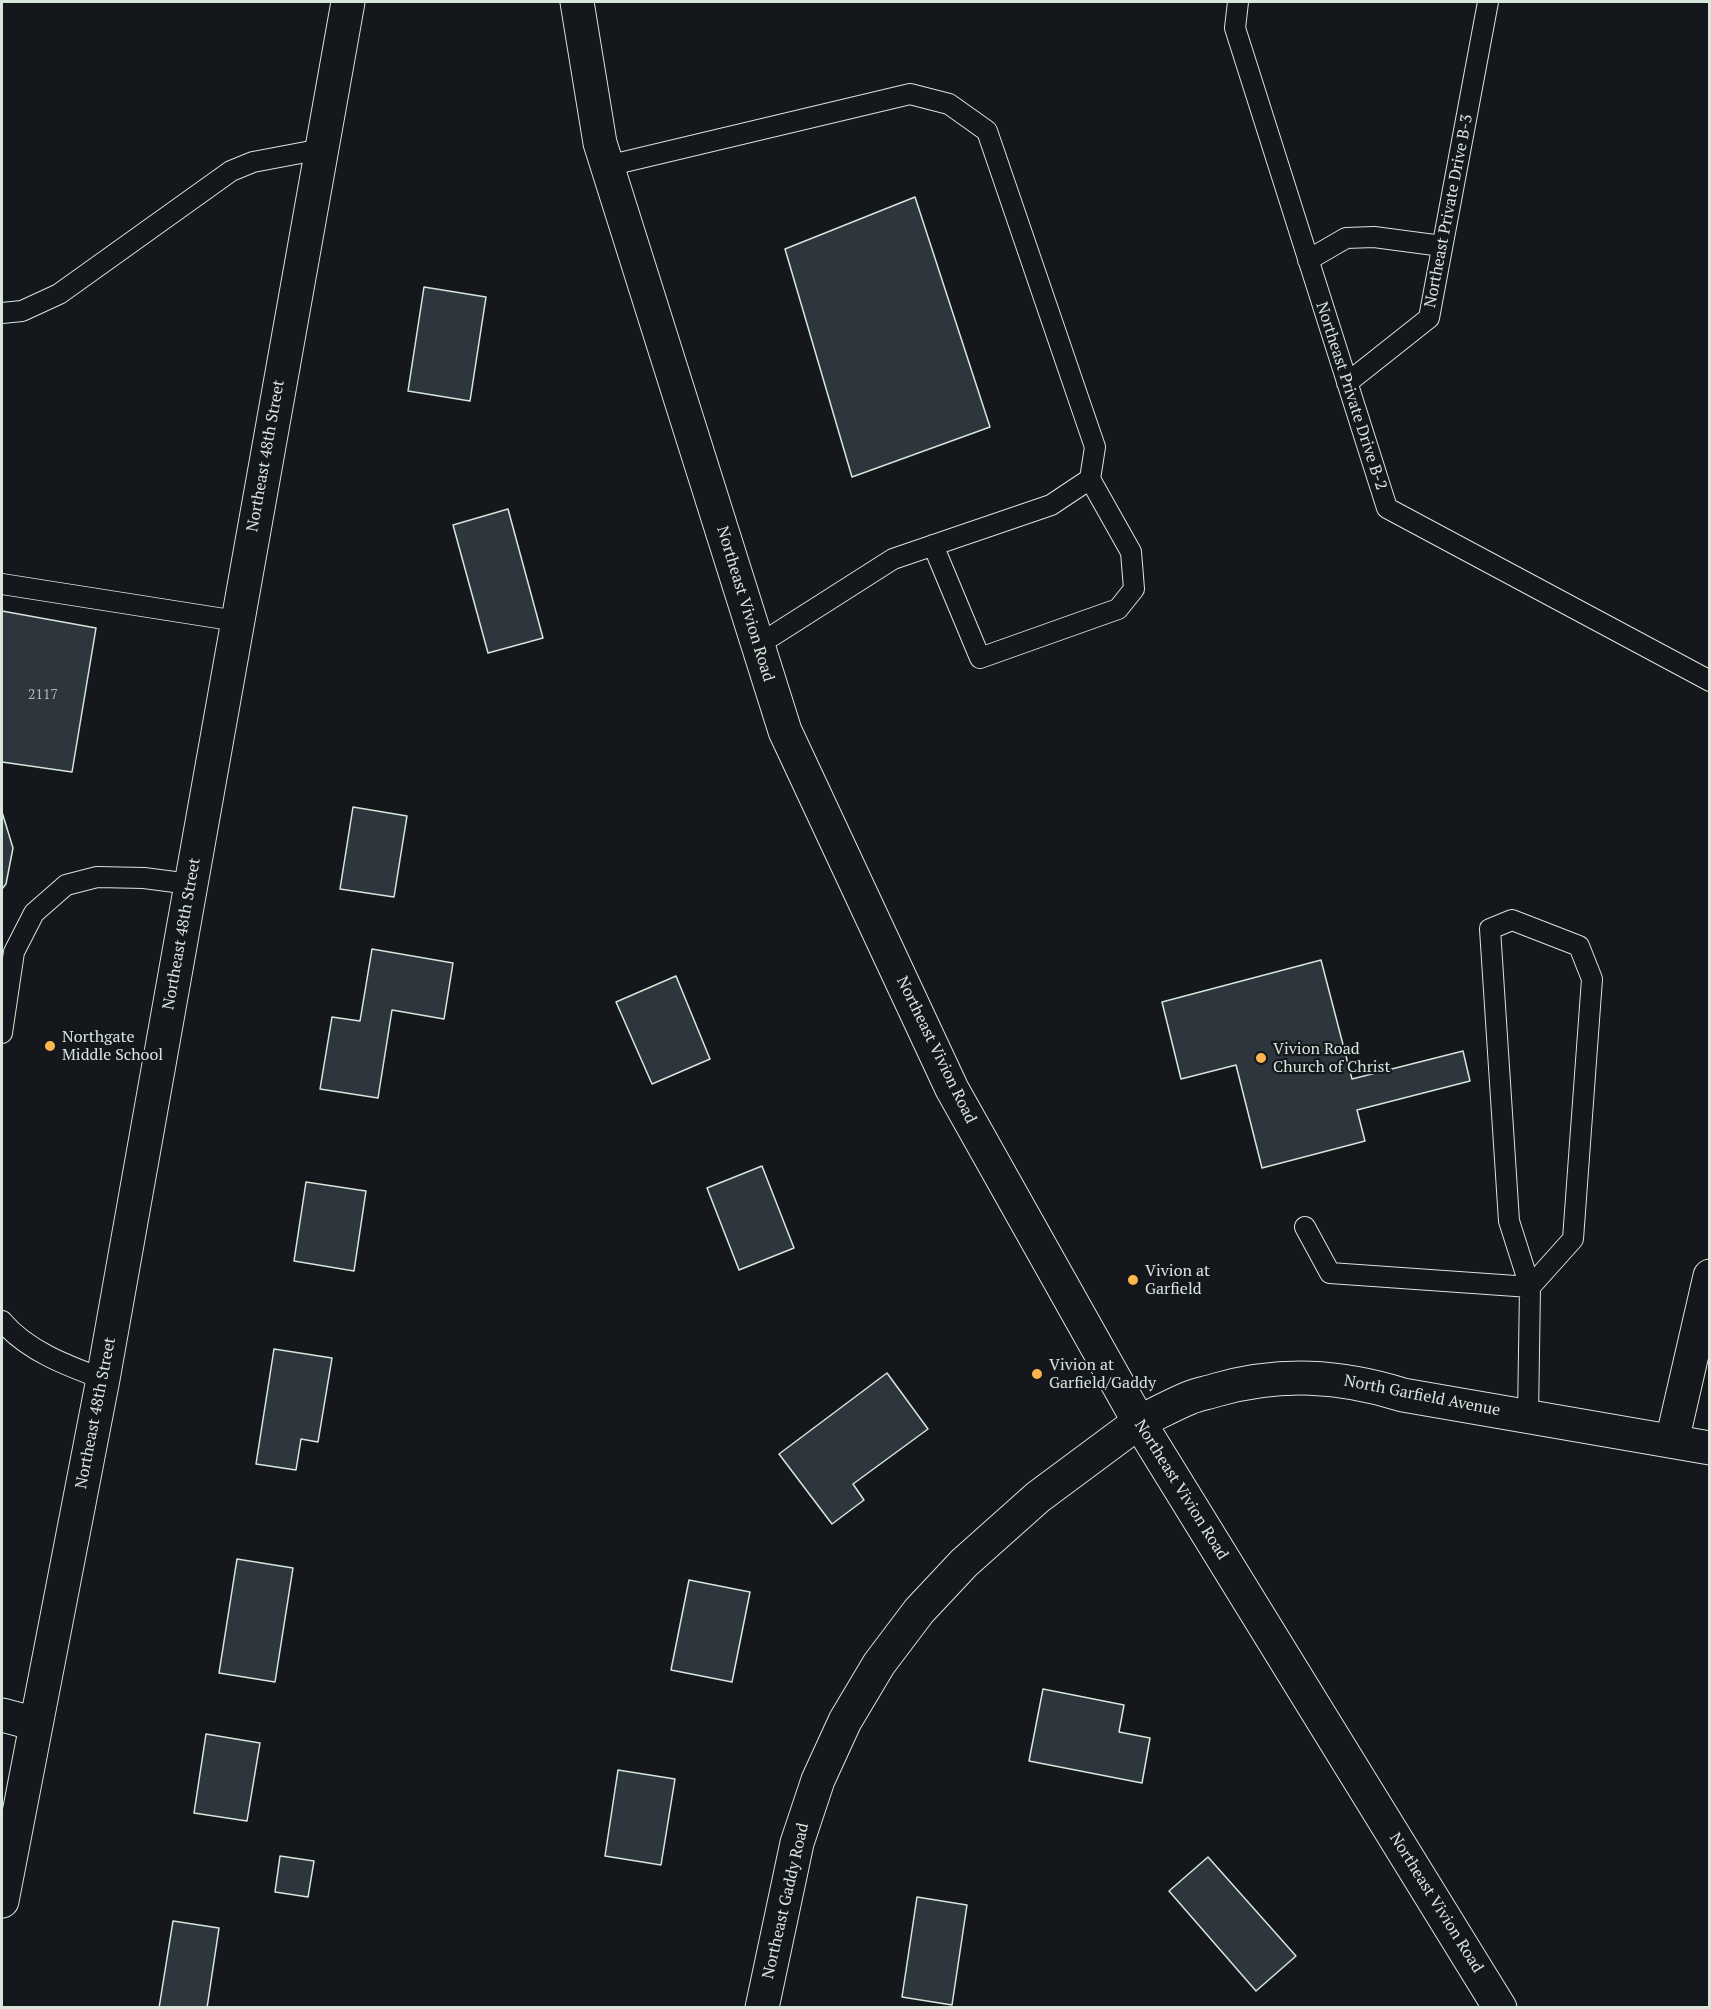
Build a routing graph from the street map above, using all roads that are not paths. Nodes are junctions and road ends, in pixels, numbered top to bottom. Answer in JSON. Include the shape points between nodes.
{"nodes":[{"id":1,"x":348,"y":2,"type":"edge"},
{"id":2,"x":577,"y":2,"type":"edge"},
{"id":3,"x":1239,"y":2,"type":"edge"},
{"id":4,"x":1488,"y":2,"type":"edge"},
{"id":5,"x":322,"y":149,"type":"junction"},
{"id":6,"x":607,"y":166,"type":"junction"},
{"id":7,"x":1442,"y":246,"type":"junction"},
{"id":8,"x":1308,"y":260,"type":"junction"},
{"id":9,"x":2,"y":313,"type":"edge"},
{"id":10,"x":1347,"y":383,"type":"junction"},
{"id":11,"x":1089,"y":479,"type":"junction"},
{"id":12,"x":933,"y":545,"type":"junction"},
{"id":13,"x":2,"y":584,"type":"edge"},
{"id":14,"x":237,"y":621,"type":"junction"},
{"id":15,"x":758,"y":645,"type":"junction"},
{"id":16,"x":1710,"y":681,"type":"edge"},
{"id":17,"x":190,"y":884,"type":"junction"},
{"id":18,"x":2,"y":1033,"type":"edge"},
{"id":19,"x":1305,"y":1227,"type":"dead end"},
{"id":20,"x":1710,"y":1276,"type":"edge"},
{"id":21,"x":1530,"y":1287,"type":"junction"},
{"id":22,"x":2,"y":1322,"type":"edge"},
{"id":23,"x":104,"y":1379,"type":"junction"},
{"id":24,"x":1528,"y":1416,"type":"junction"},
{"id":25,"x":1139,"y":1422,"type":"junction"},
{"id":26,"x":1672,"y":1441,"type":"junction"},
{"id":27,"x":1710,"y":1448,"type":"edge"},
{"id":28,"x":2,"y":1715,"type":"edge"},
{"id":29,"x":36,"y":1724,"type":"junction"},
{"id":30,"x":2,"y":1901,"type":"edge"},
{"id":31,"x":762,"y":2007,"type":"edge"},
{"id":32,"x":1500,"y":2007,"type":"edge"}],
"edges":[{"from":1,"to":5,"type":"street","name":"Northeast 48th Street"},
{"from":2,"to":6,"type":"street","name":"Northeast Vivion Road"},
{"from":3,"to":8,"type":"lane","name":"Northeast Private Drive B-2","via":[[1235,28]]},
{"from":4,"to":7,"type":"lane","name":"Northeast Private Drive B-3"},
{"from":5,"to":9,"type":"lane","via":[[253,162],[231,171],[59,294],[22,311]]},
{"from":5,"to":14,"type":"street","name":"Northeast 48th Street"},
{"from":6,"to":11,"type":"lane","via":[[910,94],[949,104],[987,131],[1095,447]]},
{"from":6,"to":15,"type":"street","name":"Northeast Vivion Road"},
{"from":7,"to":8,"type":"lane","via":[[1374,237],[1346,238]]},
{"from":7,"to":10,"type":"lane","name":"Northeast Private Drive B-3","via":[[1429,318]]},
{"from":8,"to":10,"type":"lane","name":"Northeast Private Drive B-2"},
{"from":10,"to":16,"type":"lane","name":"Northeast Private Drive B-2","via":[[1386,508]]},
{"from":11,"to":12,"type":"lane","via":[[1051,505]]},
{"from":11,"to":12,"type":"lane","via":[[1131,552],[1134,589],[1118,609],[980,658]]},
{"from":12,"to":15,"type":"lane","via":[[893,559]]},
{"from":13,"to":14,"type":"lane"},
{"from":14,"to":17,"type":"street","name":"Northeast 48th Street"},
{"from":15,"to":25,"type":"street","name":"Northeast Vivion Road","via":[[785,731],[952,1089]]},
{"from":17,"to":18,"type":"lane","via":[[97,877],[66,885],[34,913],[14,952]]},
{"from":17,"to":23,"type":"street","name":"Northeast 48th Street"},
{"from":19,"to":21,"type":"lane","via":[[1330,1273]]},
{"from":20,"to":26,"type":"street"},
{"from":21,"to":21,"type":"lane","via":[[1573,1239],[1592,979],[1579,946],[1512,920],[1490,929],[1509,1221]]},
{"from":21,"to":24,"type":"lane"},
{"from":22,"to":23,"type":"lane","via":[[11,1333],[60,1363]]},
{"from":23,"to":29,"type":"street","name":"Northeast 48th Street"},
{"from":24,"to":25,"type":"street","name":"North Garfield Avenue","via":[[1324,1378],[1297,1377],[1243,1383],[1201,1394]]},
{"from":24,"to":26,"type":"street","name":"North Garfield Avenue"},
{"from":25,"to":31,"type":"street","name":"Northeast Gaddy Road","via":[[1038,1497],[964,1563],[919,1611],[879,1664],[845,1720],[814,1791],[797,1843]]},
{"from":25,"to":32,"type":"street","name":"Northeast Vivion Road"},
{"from":26,"to":27,"type":"street","name":"North Garfield Avenue"},
{"from":28,"to":29,"type":"street"},
{"from":29,"to":30,"type":"street","name":"Northeast 48th Street"}]}
